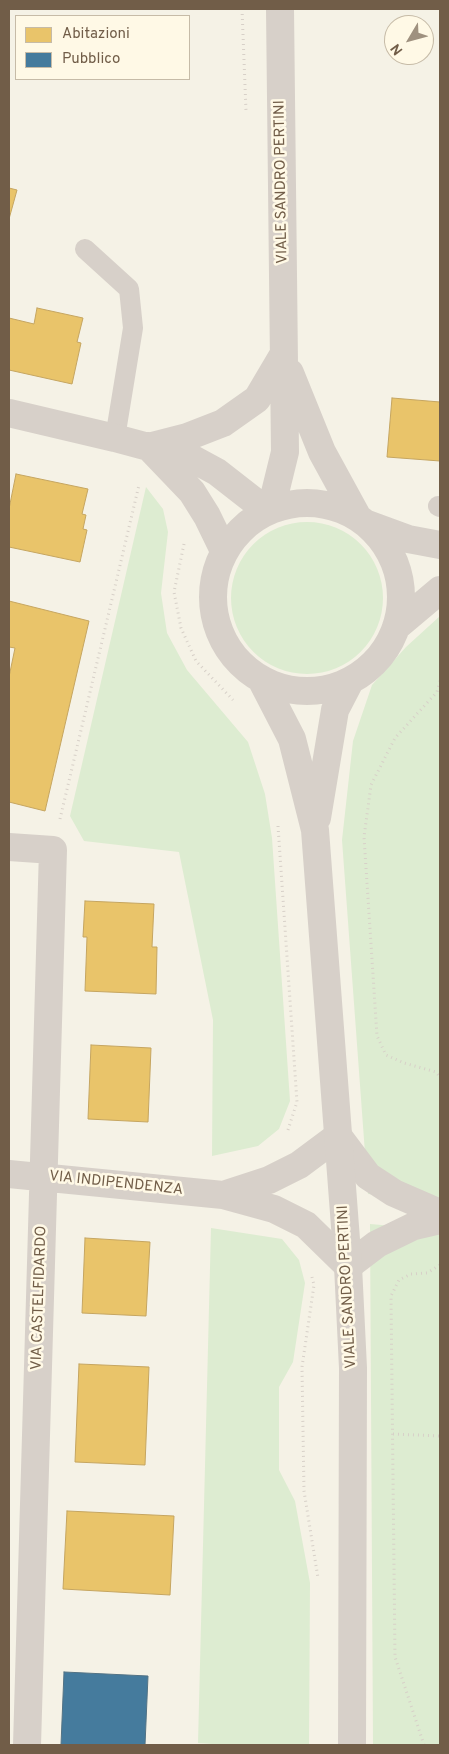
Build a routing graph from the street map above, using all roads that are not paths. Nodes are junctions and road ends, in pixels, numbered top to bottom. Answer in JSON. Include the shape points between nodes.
{"nodes":[{"id":1,"x":280,"y":9,"type":"edge"},
{"id":2,"x":85,"y":249,"type":"dead end"},
{"id":3,"x":284,"y":355,"type":"junction"},
{"id":4,"x":9,"y":413,"type":"edge"},
{"id":5,"x":115,"y":438,"type":"junction"},
{"id":6,"x":148,"y":446,"type":"junction"},
{"id":7,"x":269,"y":510,"type":"junction"},
{"id":8,"x":362,"y":520,"type":"junction"},
{"id":9,"x":440,"y":545,"type":"edge"},
{"id":10,"x":224,"y":550,"type":"junction"},
{"id":11,"x":440,"y":590,"type":"edge"},
{"id":12,"x":396,"y":627,"type":"junction"},
{"id":13,"x":261,"y":679,"type":"junction"},
{"id":14,"x":350,"y":681,"type":"junction"},
{"id":15,"x":315,"y":830,"type":"junction"},
{"id":16,"x":9,"y":847,"type":"edge"},
{"id":17,"x":338,"y":1136,"type":"junction"},
{"id":18,"x":9,"y":1174,"type":"edge"},
{"id":19,"x":43,"y":1177,"type":"junction"},
{"id":20,"x":223,"y":1194,"type":"junction"},
{"id":21,"x":440,"y":1214,"type":"edge"},
{"id":22,"x":440,"y":1220,"type":"edge"},
{"id":23,"x":348,"y":1266,"type":"junction"},
{"id":24,"x":19,"y":1646,"type":"edge"},
{"id":25,"x":27,"y":1745,"type":"edge"},
{"id":26,"x":352,"y":1745,"type":"edge"}],
"edges":[{"from":1,"to":3,"type":"main road","name":"VIALE SANDRO PERTINI"},
{"from":2,"to":5,"type":"lane","via":[[129,288],[133,328]]},
{"from":3,"to":6,"type":"main road","via":[[257,399],[223,424]]},
{"from":3,"to":7,"type":"main road","name":"VIALE SANDRO PERTINI","via":[[285,452]]},
{"from":3,"to":8,"type":"main road","name":"VIALE SANDRO PERTINI","via":[[322,452]]},
{"from":4,"to":5,"type":"main road"},
{"from":5,"to":6,"type":"main road"},
{"from":6,"to":7,"type":"main road","via":[[192,459],[217,472]]},
{"from":6,"to":10,"type":"main road","via":[[192,492]]},
{"from":7,"to":8,"type":"main road","name":"VIALE SANDRO PERTINI","via":[[300,502],[329,505]]},
{"from":7,"to":10,"type":"main road","name":"VIALE SANDRO PERTINI","via":[[242,527]]},
{"from":8,"to":9,"type":"main road","via":[[408,539]]},
{"from":8,"to":12,"type":"main road","name":"VIALE SANDRO PERTINI","via":[[386,545],[397,571],[401,599]]},
{"from":10,"to":13,"type":"main road","name":"VIALE SANDRO PERTINI","via":[[215,573],[212,598],[216,622],[226,645],[241,664]]},
{"from":11,"to":12,"type":"main road"},
{"from":12,"to":14,"type":"main road","name":"VIALE SANDRO PERTINI","via":[[378,658]]},
{"from":13,"to":14,"type":"main road","name":"VIALE SANDRO PERTINI","via":[[290,690],[320,690]]},
{"from":13,"to":15,"type":"main road","name":"VIALE SANDRO PERTINI","via":[[292,739]]},
{"from":14,"to":15,"type":"main road","name":"VIALE SANDRO PERTINI","via":[[335,710]]},
{"from":15,"to":17,"type":"main road","name":"VIALE SANDRO PERTINI"},
{"from":16,"to":19,"type":"main road","name":"VIA CASTELFIDARDO","via":[[53,850]]},
{"from":17,"to":20,"type":"main road","name":"VIA INDIPENDENZA","via":[[300,1165],[269,1180]]},
{"from":17,"to":21,"type":"main road","via":[[368,1176],[394,1193]]},
{"from":17,"to":23,"type":"main road","name":"VIALE SANDRO PERTINI"},
{"from":18,"to":19,"type":"main road","name":"VIA INDIPENDENZA"},
{"from":19,"to":20,"type":"main road","name":"VIA INDIPENDENZA"},
{"from":19,"to":24,"type":"main road","name":"VIA CASTELFIDARDO"},
{"from":20,"to":23,"type":"main road","name":"VIA INDIPENDENZA","via":[[274,1209],[306,1225]]},
{"from":22,"to":23,"type":"main road","via":[[414,1226],[377,1244]]},
{"from":23,"to":26,"type":"main road","name":"VIALE SANDRO PERTINI","via":[[352,1368]]},
{"from":24,"to":25,"type":"main road","name":"VIA CASTELFIDARDO"}]}
